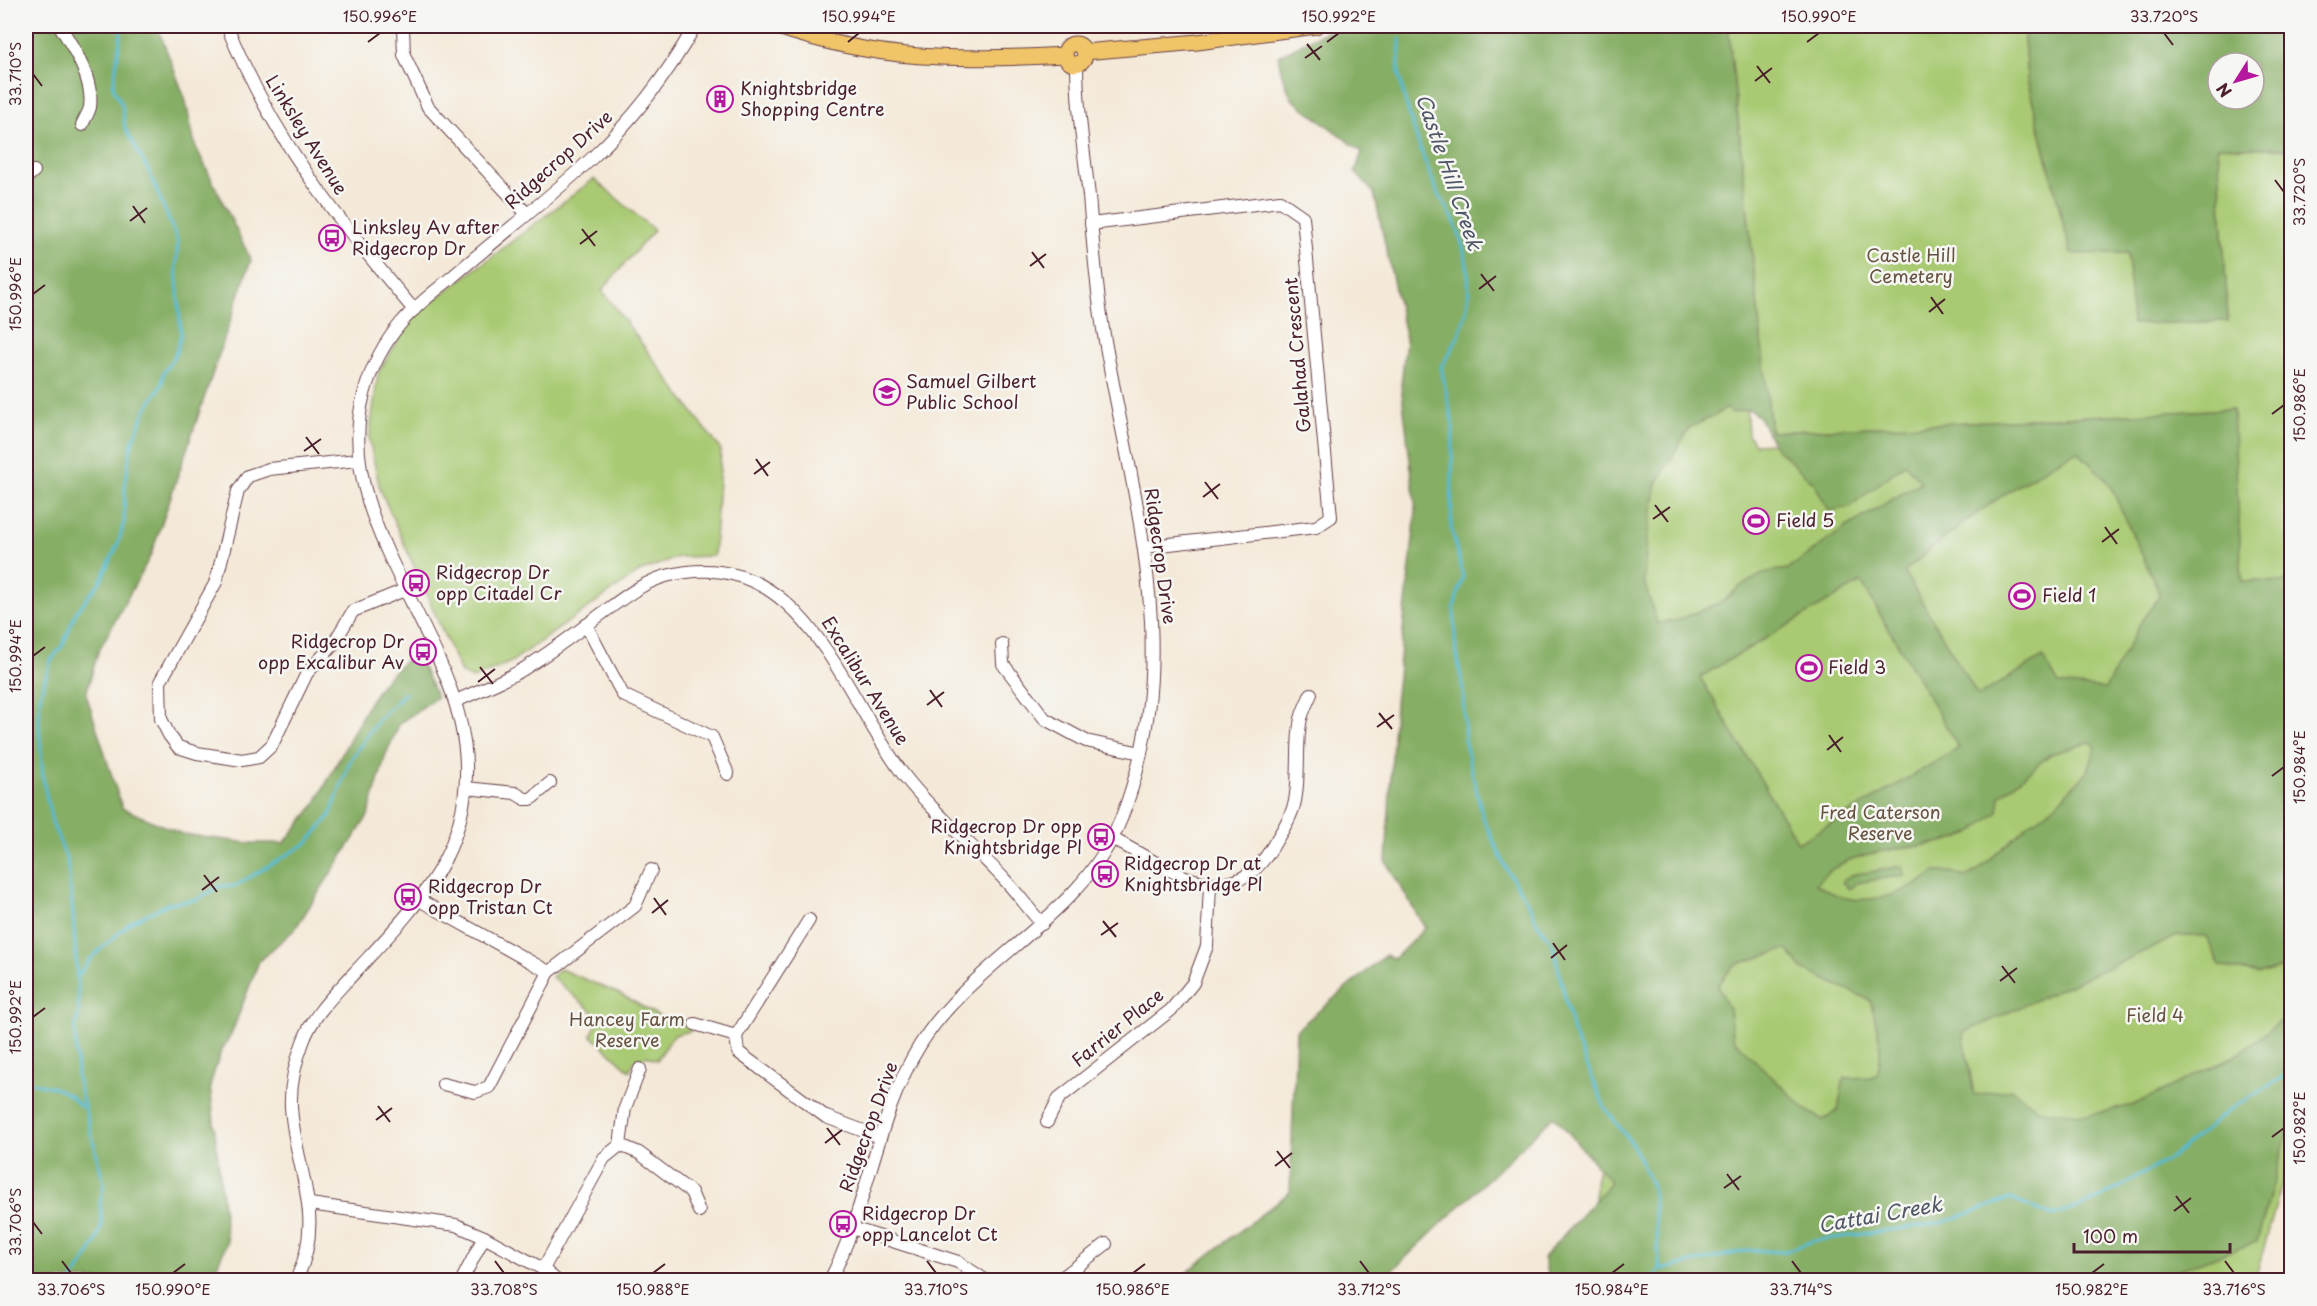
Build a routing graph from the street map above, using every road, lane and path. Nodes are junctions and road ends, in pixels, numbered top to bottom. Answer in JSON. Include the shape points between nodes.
{"nodes":[{"id":1,"x":60,"y":26,"type":"edge"},
{"id":2,"x":228,"y":26,"type":"edge"},
{"id":3,"x":403,"y":26,"type":"edge"},
{"id":4,"x":695,"y":26,"type":"edge"},
{"id":5,"x":775,"y":26,"type":"edge"},
{"id":6,"x":1316,"y":26,"type":"edge"},
{"id":7,"x":1075,"y":57,"type":"junction"},
{"id":8,"x":82,"y":125,"type":"dead end"},
{"id":9,"x":527,"y":214,"type":"junction"},
{"id":10,"x":1092,"y":224,"type":"junction"},
{"id":11,"x":414,"y":310,"type":"junction"},
{"id":12,"x":358,"y":460,"type":"junction"},
{"id":13,"x":1144,"y":547,"type":"junction"},
{"id":14,"x":406,"y":589,"type":"junction"},
{"id":15,"x":586,"y":625,"type":"junction"},
{"id":16,"x":1002,"y":644,"type":"dead end"},
{"id":17,"x":1311,"y":694,"type":"dead end"},
{"id":18,"x":456,"y":701,"type":"junction"},
{"id":19,"x":1141,"y":753,"type":"junction"},
{"id":20,"x":728,"y":774,"type":"dead end"},
{"id":21,"x":550,"y":783,"type":"dead end"},
{"id":22,"x":466,"y":788,"type":"junction"},
{"id":23,"x":1113,"y":839,"type":"junction"},
{"id":24,"x":651,"y":870,"type":"dead end"},
{"id":25,"x":1210,"y":886,"type":"junction"},
{"id":26,"x":421,"y":901,"type":"junction"},
{"id":27,"x":809,"y":920,"type":"dead end"},
{"id":28,"x":1042,"y":924,"type":"junction"},
{"id":29,"x":549,"y":972,"type":"junction"},
{"id":30,"x":695,"y":1023,"type":"dead end"},
{"id":31,"x":736,"y":1036,"type":"junction"},
{"id":32,"x":640,"y":1069,"type":"dead end"},
{"id":33,"x":443,"y":1084,"type":"dead end"},
{"id":34,"x":1047,"y":1122,"type":"dead end"},
{"id":35,"x":880,"y":1137,"type":"junction"},
{"id":36,"x":620,"y":1145,"type":"junction"},
{"id":37,"x":310,"y":1204,"type":"junction"},
{"id":38,"x":699,"y":1211,"type":"dead end"},
{"id":39,"x":852,"y":1228,"type":"junction"},
{"id":40,"x":484,"y":1237,"type":"junction"},
{"id":41,"x":1106,"y":1244,"type":"dead end"},
{"id":42,"x":543,"y":1269,"type":"junction"},
{"id":43,"x":296,"y":1281,"type":"edge"},
{"id":44,"x":462,"y":1281,"type":"edge"},
{"id":45,"x":556,"y":1281,"type":"edge"},
{"id":46,"x":830,"y":1281,"type":"edge"},
{"id":47,"x":985,"y":1281,"type":"edge"},
{"id":48,"x":1059,"y":1281,"type":"edge"}],
"edges":[{"from":1,"to":8,"type":"street","via":[[87,82],[90,106]]},
{"from":2,"to":11,"type":"street","name":"Linksley Avenue","via":[[246,72],[296,160]]},
{"from":3,"to":9,"type":"street","via":[[404,55],[428,107]]},
{"from":4,"to":9,"type":"street","name":"Ridgecrop Drive","via":[[648,98],[626,123],[592,159]]},
{"from":5,"to":7,"type":"main road","via":[[849,47],[911,56]]},
{"from":6,"to":7,"type":"main road"},
{"from":7,"to":10,"type":"street","name":"Ridgecrop Drive"},
{"from":9,"to":11,"type":"street","name":"Ridgecrop Drive"},
{"from":10,"to":13,"type":"street","name":"Ridgecrop Drive","via":[[1102,326]]},
{"from":10,"to":13,"type":"street","name":"Galahad Crescent","via":[[1280,201],[1303,217],[1330,517],[1316,527]]},
{"from":11,"to":12,"type":"street","name":"Ridgecrop Drive","via":[[399,326],[373,368],[358,426]]},
{"from":12,"to":14,"type":"street","name":"Ridgecrop Drive","via":[[367,502]]},
{"from":12,"to":14,"type":"street","via":[[269,469],[248,476],[238,491],[216,582],[160,682],[161,719],[169,735],[178,747],[197,753],[242,760],[259,757],[272,745],[307,673],[332,646],[353,611]]},
{"from":13,"to":19,"type":"street","name":"Ridgecrop Drive","via":[[1153,645]]},
{"from":14,"to":18,"type":"street","name":"Ridgecrop Drive"},
{"from":15,"to":18,"type":"street","name":"Excalibur Avenue","via":[[522,670]]},
{"from":15,"to":20,"type":"street","via":[[623,695],[712,737]]},
{"from":15,"to":28,"type":"street","name":"Excalibur Avenue","via":[[641,585],[666,576],[722,573],[778,594],[806,621],[902,772],[935,813],[1003,878]]},
{"from":16,"to":19,"type":"street","via":[[1003,664],[1045,719],[1086,741]]},
{"from":17,"to":25,"type":"street","via":[[1300,722],[1298,782],[1292,813],[1253,873]]},
{"from":18,"to":22,"type":"street","name":"Ridgecrop Drive","via":[[466,761]]},
{"from":19,"to":23,"type":"street","name":"Ridgecrop Drive"},
{"from":21,"to":22,"type":"street","via":[[531,799]]},
{"from":22,"to":26,"type":"street","name":"Ridgecrop Drive","via":[[446,861]]},
{"from":23,"to":25,"type":"street"},
{"from":23,"to":28,"type":"street","name":"Ridgecrop Drive","via":[[1079,888]]},
{"from":24,"to":29,"type":"street","via":[[635,906]]},
{"from":25,"to":34,"type":"street","name":"Farrier Place","via":[[1207,946],[1193,983],[1171,1010],[1059,1098]]},
{"from":26,"to":29,"type":"street"},
{"from":26,"to":37,"type":"street","name":"Ridgecrop Drive","via":[[320,1009],[303,1040],[293,1076],[291,1106]]},
{"from":27,"to":31,"type":"street"},
{"from":28,"to":35,"type":"street","name":"Ridgecrop Drive","via":[[978,975],[938,1019],[902,1078]]},
{"from":29,"to":33,"type":"street","via":[[489,1087],[474,1092]]},
{"from":30,"to":31,"type":"street"},
{"from":31,"to":35,"type":"street","via":[[738,1052],[826,1117]]},
{"from":32,"to":36,"type":"street","via":[[625,1108]]},
{"from":35,"to":39,"type":"street","name":"Ridgecrop Drive"},
{"from":36,"to":38,"type":"street","via":[[639,1153],[691,1192]]},
{"from":36,"to":42,"type":"street","via":[[604,1158]]},
{"from":37,"to":40,"type":"street","via":[[456,1225]]},
{"from":37,"to":43,"type":"street","name":"Ridgecrop Drive","via":[[309,1240]]},
{"from":39,"to":46,"type":"street","name":"Ridgecrop Drive"},
{"from":39,"to":47,"type":"street","via":[[958,1262]]},
{"from":40,"to":42,"type":"street"},
{"from":40,"to":44,"type":"street"},
{"from":41,"to":48,"type":"street"},
{"from":42,"to":45,"type":"street"}]}
